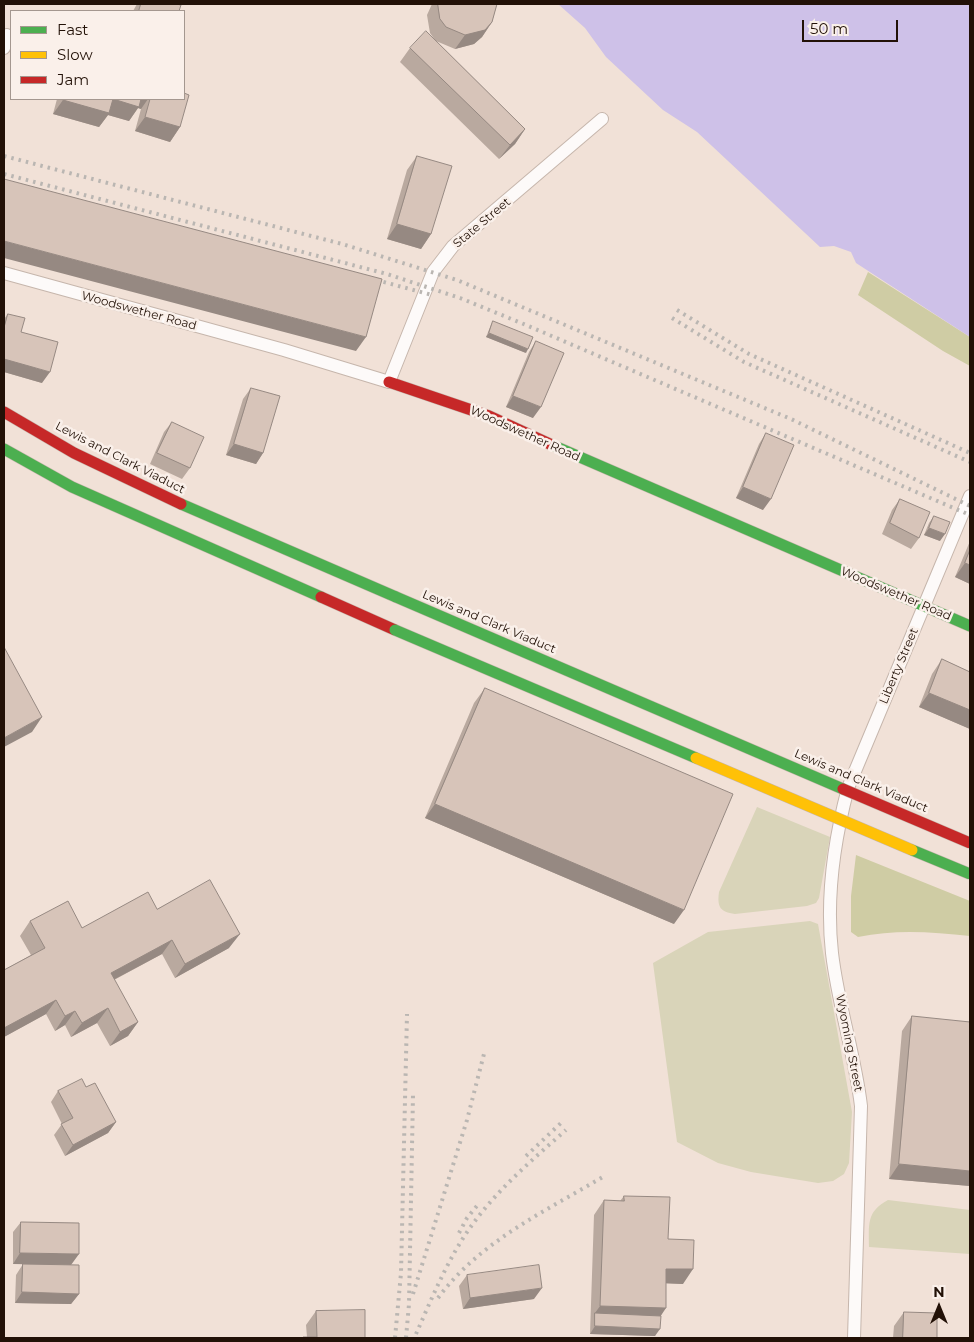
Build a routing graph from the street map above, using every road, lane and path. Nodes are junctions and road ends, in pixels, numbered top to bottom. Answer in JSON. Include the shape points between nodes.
{"nodes":[{"id":1,"x":7,"y":35,"type":"edge"},
{"id":2,"x":4,"y":48,"type":"edge"},
{"id":3,"x":602,"y":119,"type":"dead end"},
{"id":4,"x":4,"y":273,"type":"edge"},
{"id":5,"x":389,"y":382,"type":"junction"},
{"id":6,"x":4,"y":412,"type":"edge"},
{"id":7,"x":4,"y":449,"type":"edge"},
{"id":8,"x":970,"y":496,"type":"edge"},
{"id":9,"x":924,"y":607,"type":"junction"},
{"id":10,"x":970,"y":626,"type":"edge"},
{"id":11,"x":843,"y":809,"type":"joint"},
{"id":12,"x":970,"y":843,"type":"edge"},
{"id":13,"x":970,"y":874,"type":"edge"},
{"id":14,"x":854,"y":1338,"type":"edge"}],
"edges":[{"from":1,"to":2,"type":"street"},
{"from":3,"to":5,"type":"street","name":"State Street","via":[[453,246],[433,272]]},
{"from":4,"to":5,"type":"street","name":"Woodswether Road"},
{"from":5,"to":9,"type":"main road","name":"Woodswether Road","via":[[490,416],[590,463]]},
{"from":6,"to":12,"type":"main road","name":"Lewis and Clark Viaduct","bridge":true,"via":[[145,489]]},
{"from":7,"to":13,"type":"main road","bridge":true,"via":[[72,487],[394,630]]},
{"from":8,"to":9,"type":"street","name":"Liberty Street"},
{"from":9,"to":10,"type":"main road","name":"Woodswether Road"},
{"from":9,"to":11,"type":"street","name":"Liberty Street","via":[[848,788]]},
{"from":11,"to":14,"type":"street","name":"Wyoming Street","via":[[837,834],[830,924],[832,955],[857,1070],[861,1106]]}]}
